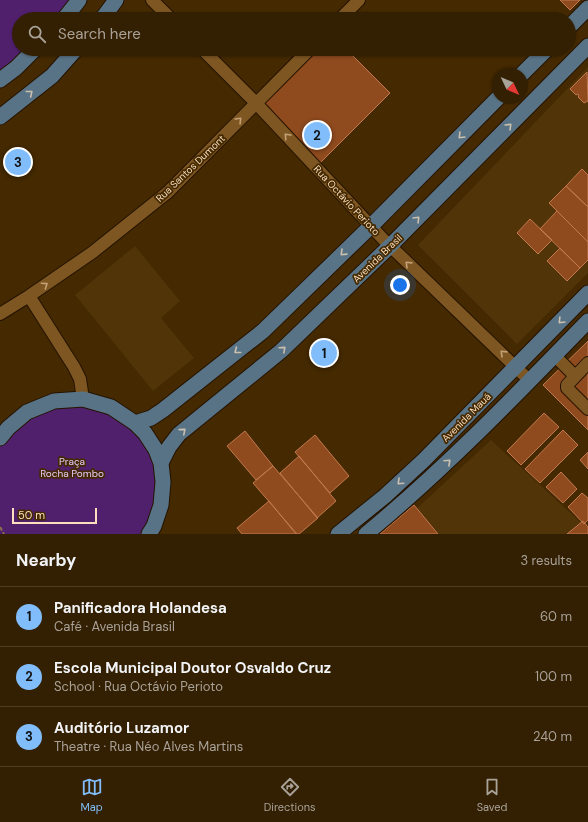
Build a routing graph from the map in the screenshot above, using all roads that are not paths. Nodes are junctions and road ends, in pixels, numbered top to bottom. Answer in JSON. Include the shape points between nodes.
{"nodes":[{"id":1,"x":79,"y":0,"type":"edge"},
{"id":2,"x":116,"y":0,"type":"edge"},
{"id":3,"x":152,"y":0,"type":"edge"},
{"id":4,"x":359,"y":0,"type":"edge"},
{"id":5,"x":588,"y":8,"type":"edge"},
{"id":6,"x":70,"y":12,"type":"edge"},
{"id":7,"x":107,"y":12,"type":"edge"},
{"id":8,"x":164,"y":12,"type":"edge"},
{"id":9,"x":347,"y":12,"type":"edge"},
{"id":10,"x":576,"y":20,"type":"edge"},
{"id":11,"x":588,"y":46,"type":"edge"},
{"id":12,"x":28,"y":56,"type":"edge"},
{"id":13,"x":70,"y":56,"type":"edge"},
{"id":14,"x":209,"y":56,"type":"edge"},
{"id":15,"x":303,"y":56,"type":"edge"},
{"id":16,"x":540,"y":56,"type":"edge"},
{"id":17,"x":528,"y":68,"type":"edge"},
{"id":18,"x":0,"y":80,"type":"edge"},
{"id":19,"x":256,"y":103,"type":"junction"},
{"id":20,"x":492,"y":104,"type":"edge"},
{"id":21,"x":0,"y":118,"type":"edge"},
{"id":22,"x":371,"y":226,"type":"junction"},
{"id":23,"x":390,"y":246,"type":"junction"},
{"id":24,"x":588,"y":292,"type":"edge"},
{"id":25,"x":30,"y":296,"type":"junction"},
{"id":26,"x":0,"y":314,"type":"edge"},
{"id":27,"x":588,"y":321,"type":"edge"},
{"id":28,"x":555,"y":356,"type":"junction"},
{"id":29,"x":588,"y":363,"type":"edge"},
{"id":30,"x":516,"y":367,"type":"junction"},
{"id":31,"x":575,"y":376,"type":"junction"},
{"id":32,"x":530,"y":381,"type":"junction"},
{"id":33,"x":83,"y":399,"type":"junction"},
{"id":34,"x":588,"y":409,"type":"edge"},
{"id":35,"x":135,"y":423,"type":"junction"},
{"id":36,"x":3,"y":429,"type":"edge"},
{"id":37,"x":161,"y":463,"type":"junction"},
{"id":38,"x":419,"y":464,"type":"junction"},
{"id":39,"x":432,"y":477,"type":"junction"},
{"id":40,"x":149,"y":534,"type":"edge"},
{"id":41,"x":338,"y":534,"type":"edge"},
{"id":42,"x":366,"y":534,"type":"edge"}],
"edges":[{"from":1,"to":6,"type":"main road"},
{"from":2,"to":7,"type":"main road"},
{"from":3,"to":8,"type":"street"},
{"from":4,"to":9,"type":"street"},
{"from":5,"to":10,"type":"main road"},
{"from":23,"to":11,"type":"main road","name":"Avenida Brasil","one_way":true},
{"from":12,"to":18,"type":"main road"},
{"from":21,"to":13,"type":"main road","one_way":true,"via":[[52,76]]},
{"from":14,"to":19,"type":"street","name":"Rua Octávio Perioto"},
{"from":15,"to":19,"type":"street","name":"Rua Santos Dumont"},
{"from":16,"to":17,"type":"main road"},
{"from":22,"to":19,"type":"street","name":"Rua Octávio Perioto","one_way":true},
{"from":25,"to":19,"type":"street","name":"Rua Santos Dumont","one_way":true,"via":[[93,252],[168,192]]},
{"from":20,"to":22,"type":"main road","one_way":true},
{"from":22,"to":23,"type":"street","name":"Rua Octávio Perioto"},
{"from":22,"to":35,"type":"main road","one_way":true,"via":[[263,331],[163,410],[151,418]]},
{"from":30,"to":23,"type":"street","name":"Rua Octávio Perioto","one_way":true},
{"from":37,"to":23,"type":"main road","name":"Avenida Brasil","one_way":true,"via":[[178,434],[281,351]]},
{"from":24,"to":30,"type":"main road","name":"Avenida Mauá","one_way":true},
{"from":25,"to":26,"type":"street","name":"Rua Santos Dumont"},
{"from":25,"to":33,"type":"street","via":[[74,367],[80,379]]},
{"from":27,"to":28,"type":"main road","name":"Avenida Mauá"},
{"from":28,"to":31,"type":"street"},
{"from":28,"to":32,"type":"main road","name":"Avenida Mauá"},
{"from":29,"to":31,"type":"street"},
{"from":30,"to":32,"type":"street","name":"Rua Octávio Perioto"},
{"from":30,"to":38,"type":"main road","name":"Avenida Mauá"},
{"from":31,"to":34,"type":"street","via":[[567,384],[567,388]]},
{"from":39,"to":32,"type":"main road","name":"Avenida Mauá","one_way":true},
{"from":33,"to":35,"type":"main road","via":[[111,407]]},
{"from":33,"to":36,"type":"main road","via":[[54,401],[27,412]]},
{"from":35,"to":37,"type":"main road","via":[[152,442]]},
{"from":37,"to":40,"type":"main road","via":[[161,504]]},
{"from":38,"to":39,"type":"main road"},
{"from":38,"to":41,"type":"main road","name":"Avenida Mauá","one_way":true},
{"from":39,"to":42,"type":"main road","name":"Avenida Mauá"}]}
